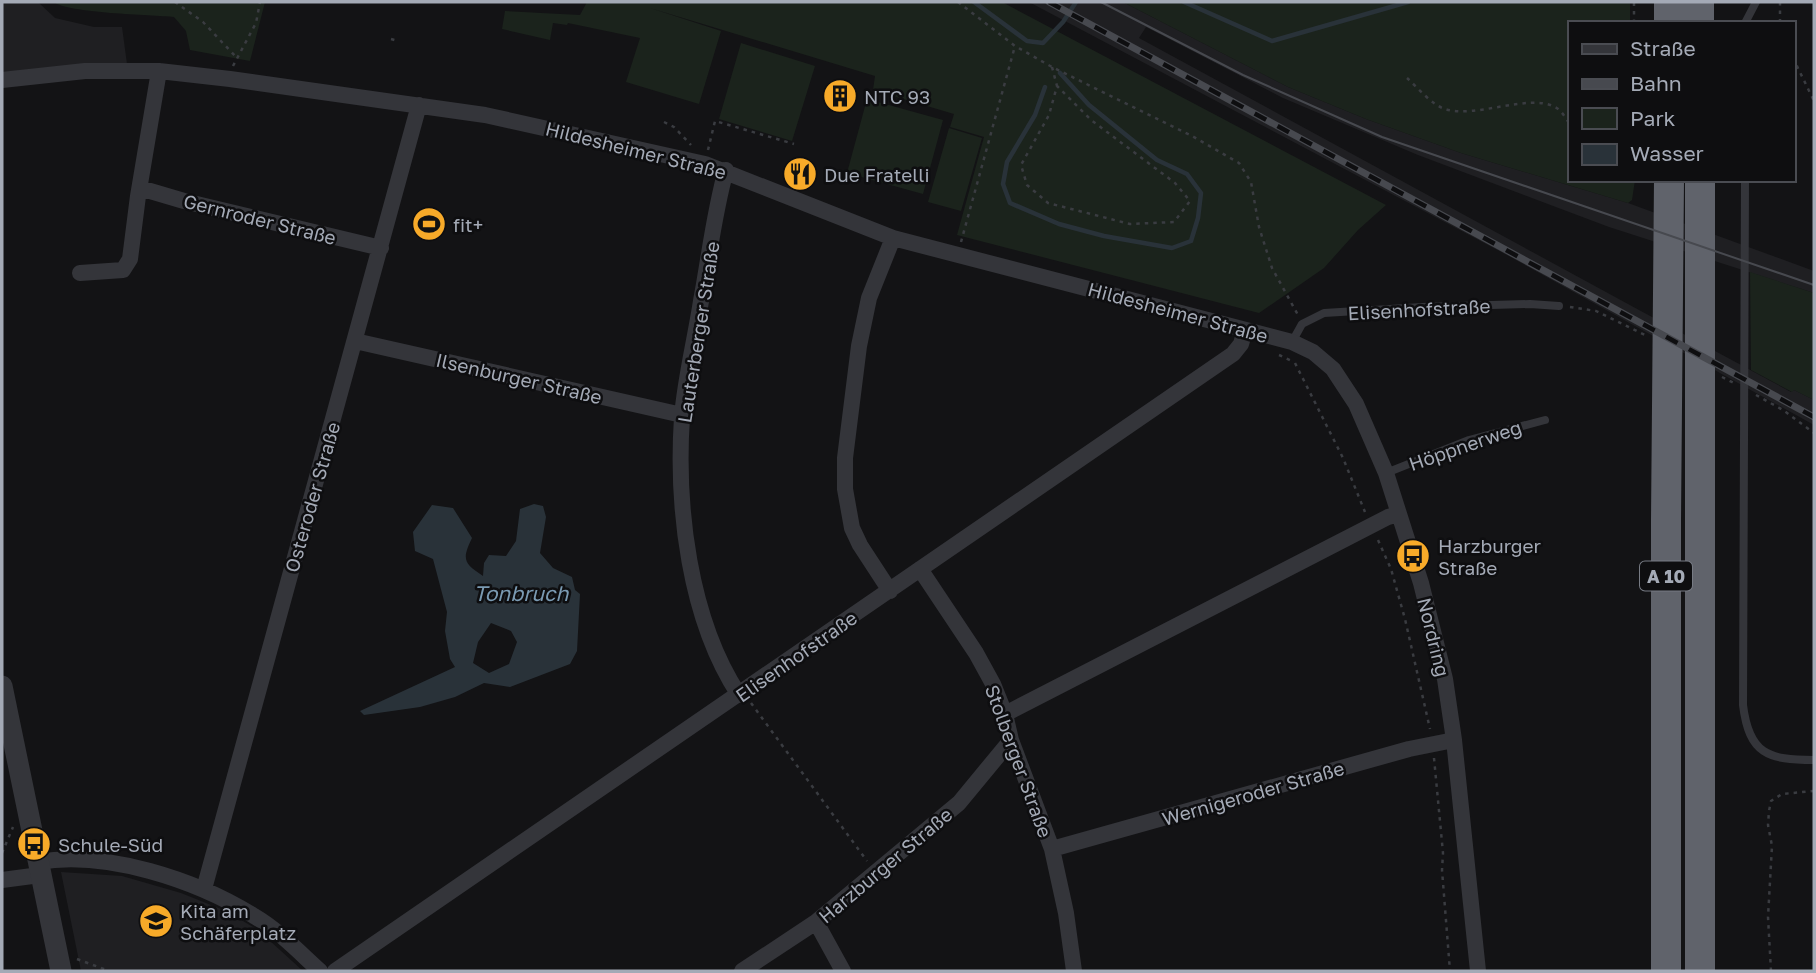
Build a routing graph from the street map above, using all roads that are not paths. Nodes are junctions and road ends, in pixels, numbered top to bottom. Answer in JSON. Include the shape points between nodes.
{"nodes":[{"id":1,"x":1669,"y":2,"type":"edge"},
{"id":2,"x":1699,"y":2,"type":"edge"},
{"id":3,"x":1756,"y":2,"type":"edge"},
{"id":4,"x":1669,"y":21,"type":"edge"},
{"id":5,"x":1699,"y":21,"type":"edge"},
{"id":6,"x":1746,"y":21,"type":"edge"},
{"id":7,"x":159,"y":71,"type":"junction"},
{"id":8,"x":2,"y":79,"type":"edge"},
{"id":9,"x":419,"y":105,"type":"junction"},
{"id":10,"x":726,"y":170,"type":"junction"},
{"id":11,"x":1669,"y":182,"type":"edge"},
{"id":12,"x":1700,"y":182,"type":"edge"},
{"id":13,"x":1745,"y":182,"type":"edge"},
{"id":14,"x":140,"y":188,"type":"junction"},
{"id":15,"x":893,"y":238,"type":"junction"},
{"id":16,"x":381,"y":248,"type":"junction"},
{"id":17,"x":80,"y":273,"type":"dead end"},
{"id":18,"x":1559,"y":306,"type":"road end"},
{"id":19,"x":1245,"y":330,"type":"junction"},
{"id":20,"x":355,"y":341,"type":"junction"},
{"id":21,"x":1292,"y":342,"type":"junction"},
{"id":22,"x":682,"y":415,"type":"junction"},
{"id":23,"x":1545,"y":420,"type":"dead end"},
{"id":24,"x":1386,"y":473,"type":"junction"},
{"id":25,"x":1399,"y":514,"type":"junction"},
{"id":26,"x":920,"y":569,"type":"junction"},
{"id":27,"x":890,"y":591,"type":"junction"},
{"id":28,"x":2,"y":686,"type":"edge"},
{"id":29,"x":741,"y":694,"type":"junction"},
{"id":30,"x":1005,"y":714,"type":"junction"},
{"id":31,"x":1011,"y":740,"type":"junction"},
{"id":32,"x":1454,"y":740,"type":"junction"},
{"id":33,"x":1814,"y":760,"type":"edge"},
{"id":34,"x":1052,"y":849,"type":"junction"},
{"id":35,"x":39,"y":869,"type":"junction"},
{"id":36,"x":2,"y":880,"type":"edge"},
{"id":37,"x":204,"y":890,"type":"junction"},
{"id":38,"x":816,"y":922,"type":"junction"},
{"id":39,"x":67,"y":966,"type":"edge"},
{"id":40,"x":320,"y":971,"type":"edge"},
{"id":41,"x":335,"y":971,"type":"edge"},
{"id":42,"x":742,"y":971,"type":"edge"},
{"id":43,"x":843,"y":971,"type":"edge"},
{"id":44,"x":1074,"y":971,"type":"edge"},
{"id":45,"x":1478,"y":971,"type":"edge"},
{"id":46,"x":1666,"y":971,"type":"edge"},
{"id":47,"x":1700,"y":971,"type":"edge"}],
"edges":[{"from":1,"to":4,"type":"highway"},
{"from":2,"to":5,"type":"highway"},
{"from":3,"to":6,"type":"lane"},
{"from":7,"to":8,"type":"street","name":"Hildesheimer Straße","via":[[85,71]]},
{"from":7,"to":9,"type":"street","name":"Hildesheimer Straße"},
{"from":7,"to":14,"type":"street"},
{"from":9,"to":10,"type":"street","name":"Hildesheimer Straße","via":[[582,135]]},
{"from":9,"to":16,"type":"street","name":"Osteroder Straße"},
{"from":10,"to":15,"type":"street","name":"Hildesheimer Straße"},
{"from":10,"to":22,"type":"street","name":"Lauterberger Straße"},
{"from":11,"to":46,"type":"highway","number":"A 10"},
{"from":12,"to":47,"type":"highway","number":"A 10"},
{"from":13,"to":33,"type":"lane","via":[[1743,705],[1748,733],[1765,752]]},
{"from":14,"to":16,"type":"street","name":"Gernroder Straße"},
{"from":14,"to":17,"type":"street","via":[[130,259],[123,270]]},
{"from":15,"to":19,"type":"street","name":"Hildesheimer Straße"},
{"from":15,"to":27,"type":"street","via":[[869,298],[845,458],[852,528]]},
{"from":16,"to":20,"type":"street","name":"Osteroder Straße"},
{"from":18,"to":21,"type":"lane","name":"Elisenhofstraße","via":[[1435,306],[1324,313],[1302,324]]},
{"from":19,"to":21,"type":"street","name":"Hildesheimer Straße"},
{"from":19,"to":26,"type":"street","name":"Elisenhofstraße","via":[[1233,354]]},
{"from":20,"to":22,"type":"street","name":"Ilsenburger Straße"},
{"from":20,"to":37,"type":"street","name":"Osteroder Straße"},
{"from":21,"to":24,"type":"street","name":"Nordring","via":[[1320,357],[1343,382]]},
{"from":22,"to":29,"type":"street","name":"Lauterberger Straße","via":[[687,546],[696,595],[723,671]]},
{"from":23,"to":24,"type":"lane","name":"Höppnerweg","via":[[1469,440]]},
{"from":24,"to":25,"type":"street","name":"Nordring"},
{"from":25,"to":30,"type":"street"},
{"from":25,"to":32,"type":"street","name":"Nordring","via":[[1436,638]]},
{"from":26,"to":27,"type":"street","name":"Elisenhofstraße"},
{"from":26,"to":30,"type":"street","name":"Stolberger Straße","via":[[976,653]]},
{"from":27,"to":29,"type":"street","name":"Elisenhofstraße"},
{"from":28,"to":35,"type":"street"},
{"from":29,"to":41,"type":"street","name":"Elisenhofstraße"},
{"from":30,"to":31,"type":"street","name":"Stolberger Straße"},
{"from":31,"to":34,"type":"street","name":"Stolberger Straße"},
{"from":31,"to":38,"type":"street","name":"Harzburger Straße","via":[[959,803]]},
{"from":32,"to":34,"type":"street","name":"Wernigeroder Straße","via":[[1396,752]]},
{"from":32,"to":45,"type":"street","name":"Nordring"},
{"from":34,"to":44,"type":"street","name":"Stolberger Straße"},
{"from":35,"to":36,"type":"street"},
{"from":35,"to":37,"type":"street","via":[[58,859],[107,863]]},
{"from":35,"to":39,"type":"street"},
{"from":37,"to":40,"type":"street","via":[[256,916]]},
{"from":38,"to":42,"type":"street","name":"Harzburger Straße"},
{"from":38,"to":43,"type":"street"}]}
